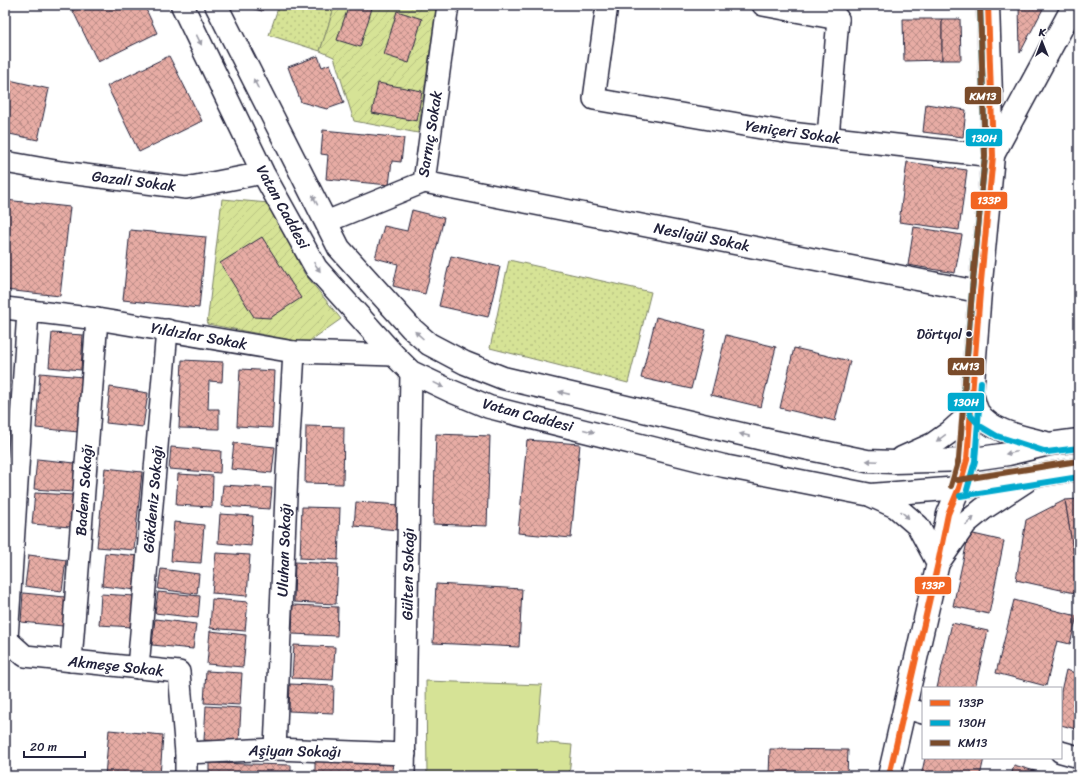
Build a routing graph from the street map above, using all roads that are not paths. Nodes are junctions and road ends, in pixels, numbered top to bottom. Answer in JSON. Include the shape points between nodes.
{"nodes":[{"id":1,"x":182,"y":5,"type":"edge"},
{"id":2,"x":216,"y":5,"type":"edge"},
{"id":3,"x":448,"y":5,"type":"edge"},
{"id":4,"x":607,"y":5,"type":"edge"},
{"id":5,"x":763,"y":5,"type":"edge"},
{"id":6,"x":988,"y":5,"type":"edge"},
{"id":7,"x":1074,"y":5,"type":"edge"},
{"id":8,"x":833,"y":12,"type":"edge"},
{"id":9,"x":828,"y":137,"type":"junction"},
{"id":10,"x":993,"y":156,"type":"junction"},
{"id":11,"x":5,"y":162,"type":"edge"},
{"id":12,"x":263,"y":173,"type":"junction"},
{"id":13,"x":424,"y":182,"type":"junction"},
{"id":14,"x":326,"y":222,"type":"junction"},
{"id":15,"x":980,"y":292,"type":"junction"},
{"id":16,"x":5,"y":308,"type":"edge"},
{"id":17,"x":28,"y":311,"type":"junction"},
{"id":18,"x":96,"y":319,"type":"junction"},
{"id":19,"x":167,"y":330,"type":"junction"},
{"id":20,"x":294,"y":352,"type":"junction"},
{"id":21,"x":394,"y":355,"type":"junction"},
{"id":22,"x":411,"y":372,"type":"junction"},
{"id":23,"x":972,"y":403,"type":"junction"},
{"id":24,"x":1079,"y":440,"type":"edge"},
{"id":25,"x":1049,"y":444,"type":"junction"},
{"id":26,"x":967,"y":460,"type":"junction"},
{"id":27,"x":894,"y":462,"type":"junction"},
{"id":28,"x":1079,"y":469,"type":"edge"},
{"id":29,"x":1035,"y":476,"type":"junction"},
{"id":30,"x":959,"y":488,"type":"junction"},
{"id":31,"x":871,"y":495,"type":"junction"},
{"id":32,"x":938,"y":563,"type":"junction"},
{"id":33,"x":6,"y":638,"type":"edge"},
{"id":34,"x":71,"y":661,"type":"junction"},
{"id":35,"x":138,"y":668,"type":"junction"},
{"id":36,"x":914,"y":711,"type":"edge"},
{"id":37,"x":275,"y":749,"type":"junction"},
{"id":38,"x":1062,"y":752,"type":"edge"},
{"id":39,"x":186,"y":753,"type":"junction"},
{"id":40,"x":405,"y":754,"type":"junction"},
{"id":41,"x":1079,"y":757,"type":"edge"},
{"id":42,"x":186,"y":776,"type":"edge"},
{"id":43,"x":404,"y":776,"type":"edge"},
{"id":44,"x":889,"y":776,"type":"edge"}],
"edges":[{"from":1,"to":12,"type":"main road","name":"Vatan Caddesi","one_way":true},
{"from":14,"to":2,"type":"main road","name":"Vatan Caddesi","one_way":true},
{"from":3,"to":13,"type":"street","name":"Sarnıç Sokak"},
{"from":4,"to":9,"type":"street","name":"Yeniçeri Sokak","via":[[594,99],[790,133]]},
{"from":5,"to":8,"type":"street"},
{"from":6,"to":10,"type":"main road"},
{"from":7,"to":10,"type":"main road"},
{"from":8,"to":9,"type":"street"},
{"from":9,"to":10,"type":"street","name":"Yeniçeri Sokak"},
{"from":10,"to":15,"type":"main road"},
{"from":11,"to":12,"type":"street","name":"Gazali Sokak","via":[[60,172],[186,188]]},
{"from":12,"to":21,"type":"main road","name":"Vatan Caddesi","one_way":true,"via":[[316,268]]},
{"from":13,"to":14,"type":"street","name":"Sarnıç Sokak"},
{"from":13,"to":15,"type":"street","name":"Nesligül Sokak"},
{"from":27,"to":14,"type":"main road","name":"Vatan Caddesi","one_way":true,"via":[[867,461],[748,435],[503,378],[465,363],[429,344],[411,328],[339,248]]},
{"from":15,"to":23,"type":"main road"},
{"from":16,"to":17,"type":"street","name":"Yıldızlar Sokak"},
{"from":17,"to":18,"type":"street","name":"Yıldızlar Sokak"},
{"from":17,"to":33,"type":"street"},
{"from":18,"to":19,"type":"street","name":"Yıldızlar Sokak"},
{"from":18,"to":34,"type":"street","name":"Badem Sokağı"},
{"from":19,"to":20,"type":"street","name":"Yıldızlar Sokak"},
{"from":19,"to":35,"type":"street","name":"Gökdeniz Sokağı"},
{"from":20,"to":21,"type":"street","name":"Yıldızlar Sokak"},
{"from":20,"to":37,"type":"street","name":"Uluhan Sokağı"},
{"from":21,"to":22,"type":"main road","name":"Vatan Caddesi"},
{"from":22,"to":31,"type":"main road","name":"Vatan Caddesi","one_way":true,"via":[[489,407],[724,466]]},
{"from":22,"to":40,"type":"street","name":"Gülten Sokağı"},
{"from":23,"to":25,"type":"main road","via":[[985,420],[1000,429]]},
{"from":23,"to":26,"type":"main road"},
{"from":23,"to":27,"type":"main road","one_way":true,"via":[[950,432],[933,444]]},
{"from":24,"to":25,"type":"main road","name":"Vatan Caddesi"},
{"from":25,"to":26,"type":"main road","name":"Vatan Caddesi","one_way":true},
{"from":26,"to":27,"type":"main road","name":"Vatan Caddesi"},
{"from":26,"to":30,"type":"main road"},
{"from":28,"to":29,"type":"main road","name":"Vatan Caddesi"},
{"from":29,"to":30,"type":"main road","name":"Vatan Caddesi"},
{"from":32,"to":29,"type":"main road","one_way":true,"via":[[966,523],[983,509]]},
{"from":30,"to":31,"type":"main road","name":"Vatan Caddesi"},
{"from":30,"to":32,"type":"main road","via":[[948,514]]},
{"from":31,"to":32,"type":"main road","one_way":true,"via":[[896,507],[918,526]]},
{"from":32,"to":36,"type":"main road"},
{"from":33,"to":34,"type":"street","name":"Akmeşe Sokak","via":[[25,656]]},
{"from":34,"to":35,"type":"street","name":"Akmeşe Sokak"},
{"from":35,"to":39,"type":"street","name":"Akmeşe Sokak","via":[[178,672]]},
{"from":36,"to":44,"type":"main road"},
{"from":37,"to":39,"type":"street","name":"Aşiyan Sokağı"},
{"from":37,"to":40,"type":"street","name":"Aşiyan Sokağı"},
{"from":38,"to":41,"type":"street"},
{"from":39,"to":42,"type":"street","name":"Akmeşe Sokak"},
{"from":40,"to":43,"type":"street","name":"Gülten Sokağı"}]}
